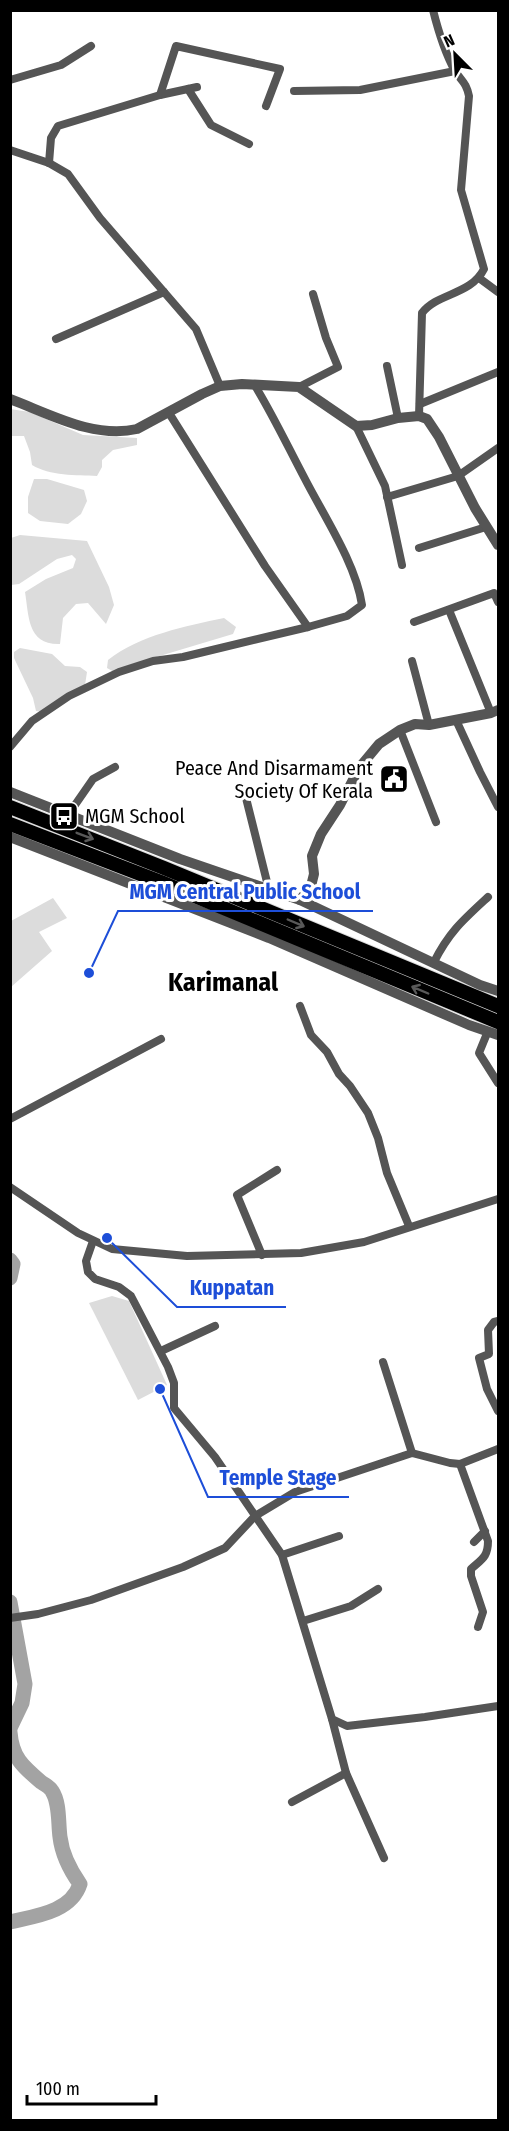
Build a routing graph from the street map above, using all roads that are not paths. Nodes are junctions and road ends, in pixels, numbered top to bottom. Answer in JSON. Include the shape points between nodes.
{"nodes":[{"id":1,"x":433,"y":10,"type":"edge"},
{"id":2,"x":91,"y":46,"type":"dead end"},
{"id":3,"x":455,"y":71,"type":"junction"},
{"id":4,"x":10,"y":80,"type":"edge"},
{"id":5,"x":197,"y":87,"type":"dead end"},
{"id":6,"x":188,"y":89,"type":"junction"},
{"id":7,"x":294,"y":91,"type":"dead end"},
{"id":8,"x":160,"y":94,"type":"junction"},
{"id":9,"x":266,"y":106,"type":"dead end"},
{"id":10,"x":249,"y":144,"type":"dead end"},
{"id":11,"x":10,"y":150,"type":"edge"},
{"id":12,"x":49,"y":163,"type":"junction"},
{"id":13,"x":479,"y":278,"type":"junction"},
{"id":14,"x":164,"y":292,"type":"junction"},
{"id":15,"x":498,"y":292,"type":"edge"},
{"id":16,"x":313,"y":294,"type":"dead end"},
{"id":17,"x":56,"y":339,"type":"dead end"},
{"id":18,"x":387,"y":366,"type":"dead end"},
{"id":19,"x":498,"y":372,"type":"edge"},
{"id":20,"x":254,"y":384,"type":"junction"},
{"id":21,"x":220,"y":386,"type":"junction"},
{"id":22,"x":299,"y":387,"type":"junction"},
{"id":23,"x":10,"y":399,"type":"edge"},
{"id":24,"x":420,"y":410,"type":"junction"},
{"id":25,"x":169,"y":413,"type":"junction"},
{"id":26,"x":398,"y":418,"type":"junction"},
{"id":27,"x":356,"y":426,"type":"junction"},
{"id":28,"x":498,"y":448,"type":"edge"},
{"id":29,"x":458,"y":476,"type":"junction"},
{"id":30,"x":387,"y":497,"type":"junction"},
{"id":31,"x":486,"y":527,"type":"junction"},
{"id":32,"x":498,"y":545,"type":"edge"},
{"id":33,"x":418,"y":548,"type":"dead end"},
{"id":34,"x":402,"y":565,"type":"dead end"},
{"id":35,"x":498,"y":602,"type":"edge"},
{"id":36,"x":449,"y":610,"type":"junction"},
{"id":37,"x":414,"y":622,"type":"dead end"},
{"id":38,"x":308,"y":627,"type":"junction"},
{"id":39,"x":412,"y":661,"type":"dead end"},
{"id":40,"x":495,"y":711,"type":"edge"},
{"id":41,"x":456,"y":720,"type":"junction"},
{"id":42,"x":429,"y":725,"type":"junction"},
{"id":43,"x":400,"y":730,"type":"junction"},
{"id":44,"x":10,"y":747,"type":"edge"},
{"id":45,"x":116,"y":767,"type":"dead end"},
{"id":46,"x":10,"y":792,"type":"edge"},
{"id":47,"x":245,"y":794,"type":"dead end"},
{"id":48,"x":10,"y":807,"type":"edge"},
{"id":49,"x":498,"y":807,"type":"edge"},
{"id":50,"x":68,"y":815,"type":"junction"},
{"id":51,"x":436,"y":822,"type":"dead end"},
{"id":52,"x":10,"y":824,"type":"edge"},
{"id":53,"x":10,"y":837,"type":"edge"},
{"id":54,"x":268,"y":890,"type":"junction"},
{"id":55,"x":488,"y":897,"type":"dead end"},
{"id":56,"x":300,"y":900,"type":"junction"},
{"id":57,"x":434,"y":962,"type":"junction"},
{"id":58,"x":498,"y":992,"type":"edge"},
{"id":59,"x":300,"y":1006,"type":"dead end"},
{"id":60,"x":498,"y":1006,"type":"edge"},
{"id":61,"x":498,"y":1022,"type":"edge"},
{"id":62,"x":493,"y":1033,"type":"edge"},
{"id":63,"x":161,"y":1039,"type":"dead end"},
{"id":64,"x":498,"y":1083,"type":"edge"},
{"id":65,"x":10,"y":1119,"type":"edge"},
{"id":66,"x":277,"y":1170,"type":"dead end"},
{"id":67,"x":10,"y":1187,"type":"edge"},
{"id":68,"x":498,"y":1199,"type":"edge"},
{"id":69,"x":410,"y":1226,"type":"junction"},
{"id":70,"x":93,"y":1241,"type":"junction"},
{"id":71,"x":262,"y":1255,"type":"junction"},
{"id":72,"x":498,"y":1321,"type":"edge"},
{"id":73,"x":215,"y":1326,"type":"dead end"},
{"id":74,"x":160,"y":1351,"type":"junction"},
{"id":75,"x":383,"y":1362,"type":"dead end"},
{"id":76,"x":498,"y":1411,"type":"edge"},
{"id":77,"x":498,"y":1449,"type":"edge"},
{"id":78,"x":412,"y":1453,"type":"junction"},
{"id":79,"x":460,"y":1464,"type":"junction"},
{"id":80,"x":255,"y":1516,"type":"junction"},
{"id":81,"x":485,"y":1531,"type":"junction"},
{"id":82,"x":339,"y":1536,"type":"dead end"},
{"id":83,"x":474,"y":1542,"type":"dead end"},
{"id":84,"x":282,"y":1555,"type":"junction"},
{"id":85,"x":378,"y":1589,"type":"dead end"},
{"id":86,"x":10,"y":1618,"type":"edge"},
{"id":87,"x":303,"y":1621,"type":"junction"},
{"id":88,"x":478,"y":1627,"type":"dead end"},
{"id":89,"x":498,"y":1706,"type":"edge"},
{"id":90,"x":332,"y":1719,"type":"junction"},
{"id":91,"x":346,"y":1773,"type":"junction"},
{"id":92,"x":292,"y":1802,"type":"dead end"},
{"id":93,"x":384,"y":1858,"type":"dead end"}],
"edges":[{"from":1,"to":3,"type":"street"},
{"from":2,"to":4,"type":"street","via":[[61,65]]},
{"from":3,"to":7,"type":"street","via":[[360,90]]},
{"from":3,"to":13,"type":"street","via":[[467,84],[469,96],[461,190],[484,269]]},
{"from":5,"to":6,"type":"street"},
{"from":6,"to":8,"type":"street"},
{"from":6,"to":10,"type":"street","via":[[211,124]]},
{"from":8,"to":9,"type":"street","via":[[176,46],[280,69]]},
{"from":8,"to":12,"type":"street","via":[[58,126],[51,138]]},
{"from":11,"to":12,"type":"street"},
{"from":12,"to":14,"type":"street","via":[[68,174]]},
{"from":13,"to":15,"type":"street"},
{"from":13,"to":24,"type":"street","via":[[449,297],[428,304],[422,313]]},
{"from":14,"to":17,"type":"street"},
{"from":14,"to":21,"type":"street","via":[[196,329]]},
{"from":16,"to":22,"type":"street","via":[[338,367]]},
{"from":18,"to":26,"type":"street"},
{"from":19,"to":24,"type":"street"},
{"from":20,"to":21,"type":"street"},
{"from":20,"to":22,"type":"street"},
{"from":20,"to":38,"type":"street","via":[[338,540],[360,591],[362,605],[347,616]]},
{"from":21,"to":25,"type":"street"},
{"from":22,"to":27,"type":"street"},
{"from":23,"to":25,"type":"street","via":[[88,429],[137,429]]},
{"from":24,"to":26,"type":"street"},
{"from":24,"to":29,"type":"street"},
{"from":25,"to":38,"type":"street"},
{"from":26,"to":27,"type":"street"},
{"from":27,"to":30,"type":"street"},
{"from":28,"to":29,"type":"street"},
{"from":29,"to":30,"type":"street"},
{"from":29,"to":31,"type":"street"},
{"from":30,"to":34,"type":"street"},
{"from":31,"to":32,"type":"street"},
{"from":31,"to":33,"type":"street"},
{"from":35,"to":36,"type":"street","via":[[494,593]]},
{"from":36,"to":37,"type":"street"},
{"from":36,"to":40,"type":"street"},
{"from":38,"to":44,"type":"street","via":[[119,672],[69,696],[32,721]]},
{"from":39,"to":42,"type":"street"},
{"from":40,"to":41,"type":"street"},
{"from":41,"to":42,"type":"street"},
{"from":41,"to":49,"type":"street"},
{"from":42,"to":43,"type":"street","via":[[415,724]]},
{"from":43,"to":51,"type":"street"},
{"from":43,"to":56,"type":"street","via":[[379,744],[359,768],[321,834],[312,856],[311,886]]},
{"from":45,"to":50,"type":"street","via":[[93,779]]},
{"from":46,"to":50,"type":"street"},
{"from":47,"to":54,"type":"street"},
{"from":48,"to":60,"type":"highway","one_way":true},
{"from":50,"to":54,"type":"street"},
{"from":61,"to":52,"type":"highway","one_way":true,"via":[[161,882]]},
{"from":53,"to":62,"type":"street","via":[[269,938]]},
{"from":54,"to":56,"type":"street"},
{"from":55,"to":57,"type":"street","via":[[457,925]]},
{"from":56,"to":57,"type":"street"},
{"from":57,"to":58,"type":"street"},
{"from":59,"to":69,"type":"street","via":[[311,1035],[368,1113],[387,1173]]},
{"from":62,"to":64,"type":"street","via":[[479,1053]]},
{"from":63,"to":65,"type":"street"},
{"from":66,"to":71,"type":"street","via":[[237,1195]]},
{"from":67,"to":70,"type":"street"},
{"from":68,"to":69,"type":"street"},
{"from":69,"to":71,"type":"street","via":[[364,1242]]},
{"from":70,"to":71,"type":"street","via":[[112,1249],[188,1256]]},
{"from":70,"to":74,"type":"street","via":[[86,1261],[88,1272],[131,1296]]},
{"from":72,"to":76,"type":"street","via":[[488,1330],[489,1354],[479,1358]]},
{"from":73,"to":74,"type":"street"},
{"from":74,"to":80,"type":"street","via":[[174,1383],[174,1408],[215,1457]]},
{"from":75,"to":78,"type":"street"},
{"from":77,"to":79,"type":"street"},
{"from":78,"to":79,"type":"street"},
{"from":78,"to":80,"type":"street","via":[[295,1492]]},
{"from":79,"to":81,"type":"street"},
{"from":80,"to":84,"type":"street"},
{"from":80,"to":86,"type":"street","via":[[225,1548],[183,1567],[92,1600]]},
{"from":81,"to":83,"type":"street"},
{"from":81,"to":88,"type":"street","via":[[488,1551],[471,1569],[483,1612]]},
{"from":82,"to":84,"type":"street"},
{"from":84,"to":87,"type":"street"},
{"from":85,"to":87,"type":"street","via":[[351,1606]]},
{"from":87,"to":90,"type":"street"},
{"from":89,"to":90,"type":"street","via":[[347,1726]]},
{"from":90,"to":91,"type":"street"},
{"from":91,"to":92,"type":"street"},
{"from":91,"to":93,"type":"street"}]}
